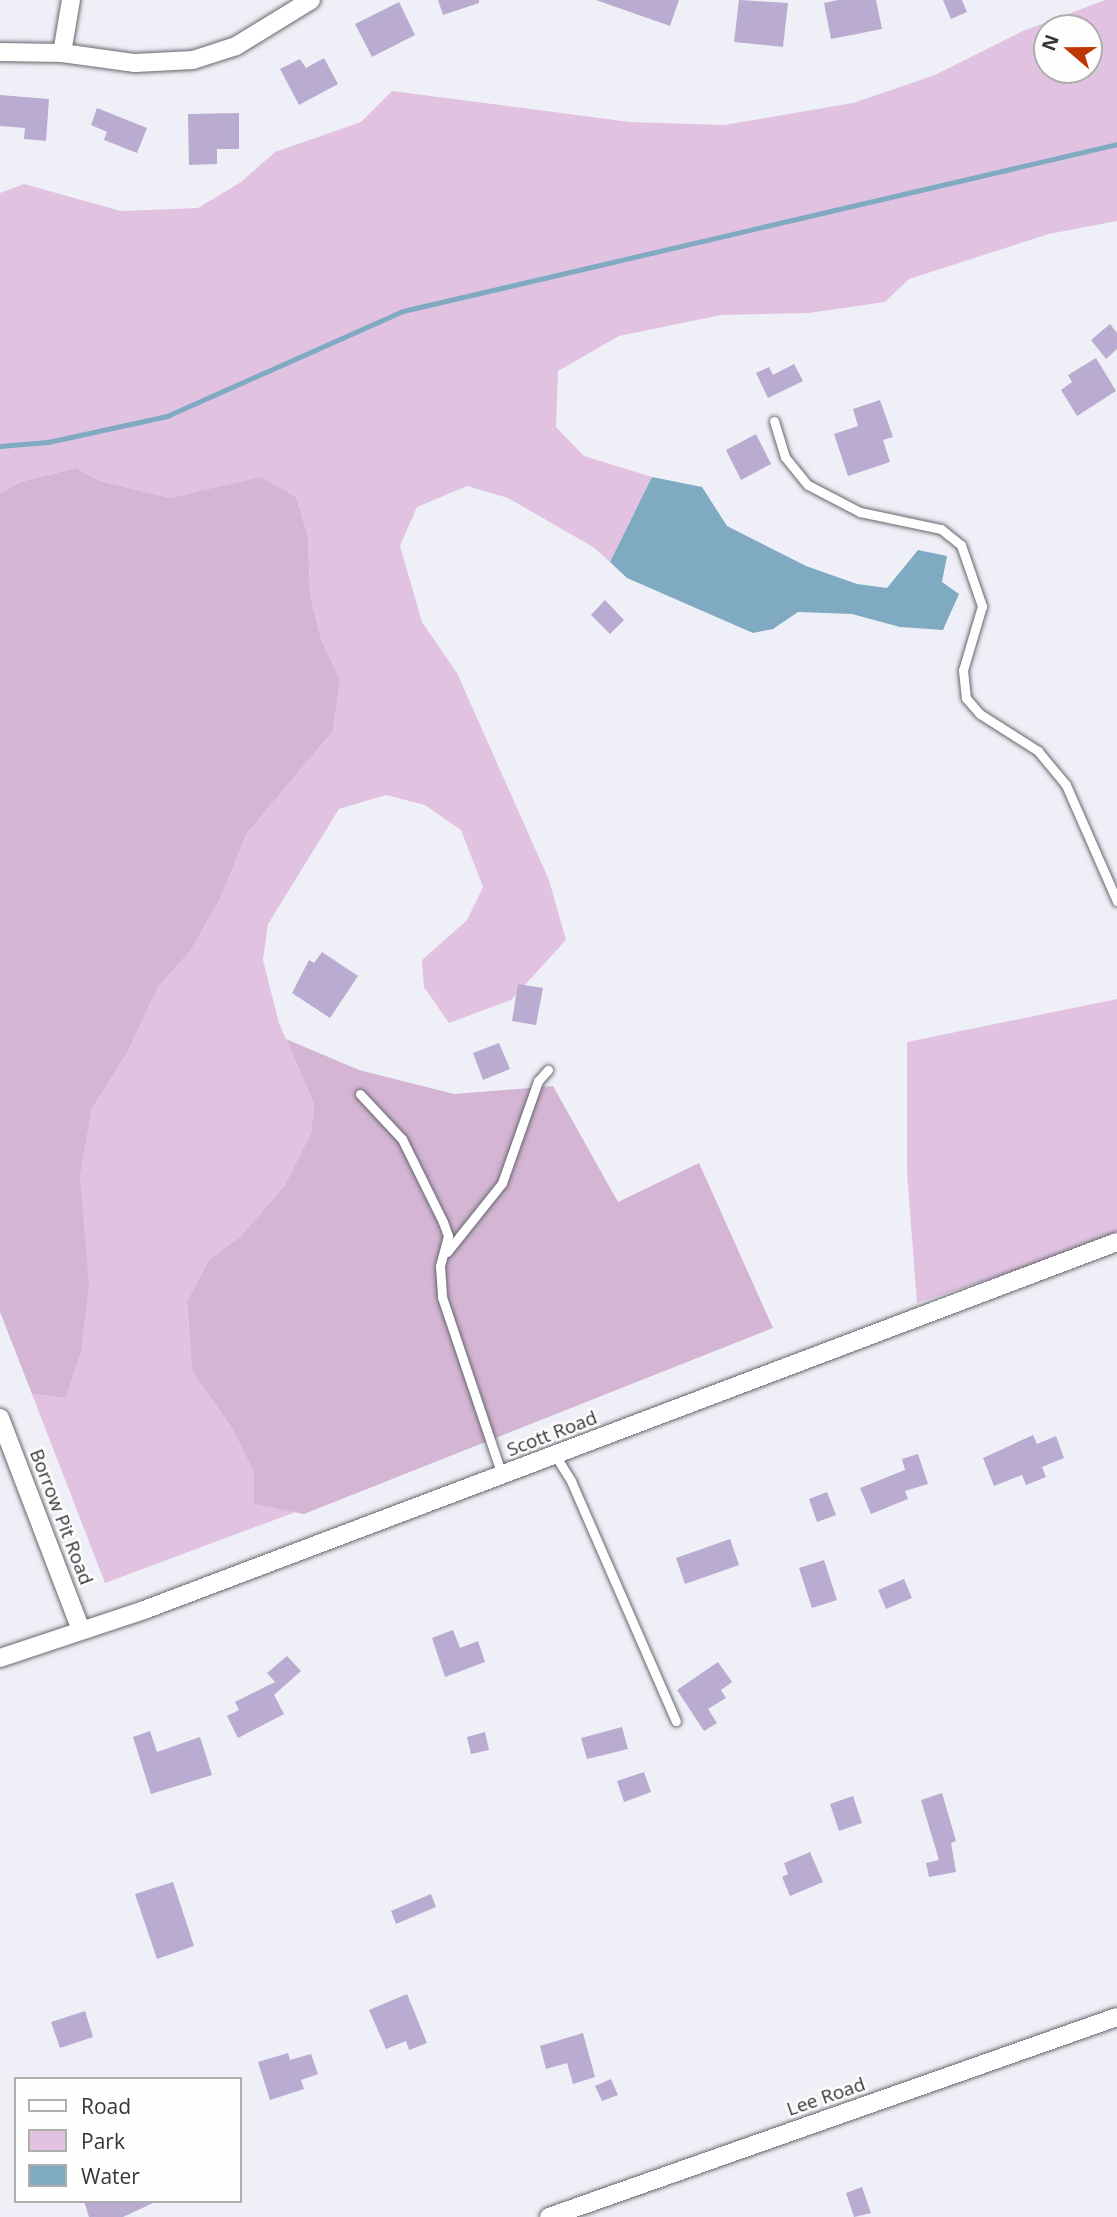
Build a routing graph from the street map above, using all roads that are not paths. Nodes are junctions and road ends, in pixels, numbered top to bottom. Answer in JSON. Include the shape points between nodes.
{"nodes":[{"id":1,"x":71,"y":0,"type":"edge"},
{"id":2,"x":311,"y":0,"type":"edge"},
{"id":3,"x":0,"y":52,"type":"edge"},
{"id":4,"x":62,"y":53,"type":"junction"},
{"id":5,"x":774,"y":421,"type":"dead end"},
{"id":6,"x":1117,"y":901,"type":"edge"},
{"id":7,"x":548,"y":1070,"type":"dead end"},
{"id":8,"x":360,"y":1094,"type":"dead end"},
{"id":9,"x":1117,"y":1242,"type":"edge"},
{"id":10,"x":445,"y":1254,"type":"junction"},
{"id":11,"x":0,"y":1418,"type":"edge"},
{"id":12,"x":555,"y":1455,"type":"junction"},
{"id":13,"x":502,"y":1475,"type":"junction"},
{"id":14,"x":81,"y":1630,"type":"junction"},
{"id":15,"x":0,"y":1658,"type":"edge"},
{"id":16,"x":676,"y":1721,"type":"dead end"},
{"id":17,"x":1117,"y":2017,"type":"edge"},
{"id":18,"x":549,"y":2217,"type":"edge"}],
"edges":[{"from":1,"to":4,"type":"street"},
{"from":2,"to":4,"type":"street","via":[[236,46],[194,60],[135,63]]},
{"from":3,"to":4,"type":"street"},
{"from":5,"to":6,"type":"lane","via":[[785,457],[808,485],[860,512],[942,529],[961,545],[982,606],[963,670],[967,698],[980,714],[1038,751],[1066,785]]},
{"from":7,"to":10,"type":"lane","via":[[538,1081],[502,1183]]},
{"from":8,"to":10,"type":"lane","via":[[402,1139],[443,1222],[448,1236]]},
{"from":9,"to":12,"type":"street","name":"Scott Road"},
{"from":10,"to":13,"type":"lane","via":[[440,1266],[442,1297]]},
{"from":11,"to":14,"type":"street","name":"Borrow Pit Road"},
{"from":12,"to":13,"type":"street","name":"Scott Road"},
{"from":12,"to":16,"type":"lane","via":[[571,1481]]},
{"from":13,"to":14,"type":"street","name":"Scott Road"},
{"from":14,"to":15,"type":"street","name":"Scott Road"},
{"from":17,"to":18,"type":"street","name":"Lee Road"}]}
